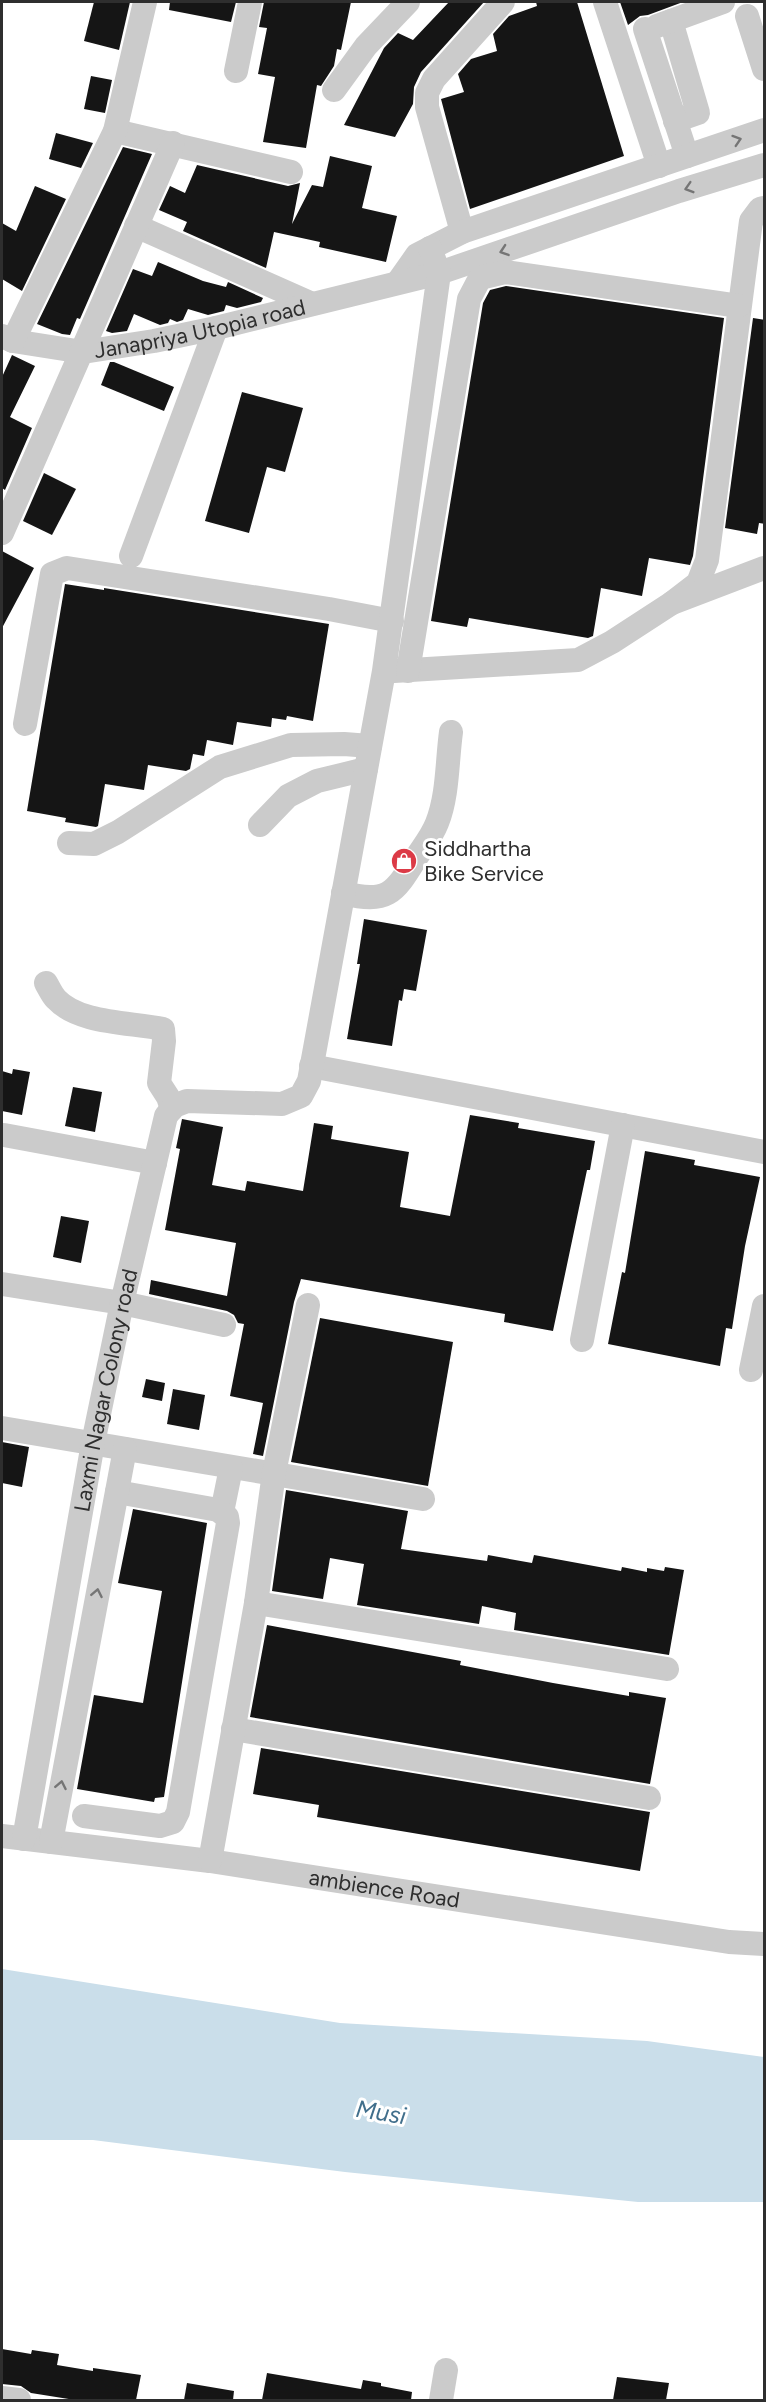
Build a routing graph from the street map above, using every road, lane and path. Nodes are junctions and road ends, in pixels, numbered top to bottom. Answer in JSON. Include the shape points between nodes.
{"nodes":[{"id":1,"x":145,"y":2,"type":"edge"},
{"id":2,"x":250,"y":2,"type":"edge"},
{"id":3,"x":408,"y":2,"type":"edge"},
{"id":4,"x":503,"y":2,"type":"edge"},
{"id":5,"x":605,"y":2,"type":"edge"},
{"id":6,"x":723,"y":2,"type":"edge"},
{"id":7,"x":747,"y":16,"type":"dead end"},
{"id":8,"x":670,"y":21,"type":"junction"},
{"id":9,"x":645,"y":30,"type":"junction"},
{"id":10,"x":618,"y":40,"type":"junction"},
{"id":11,"x":765,"y":69,"type":"edge"},
{"id":12,"x":236,"y":71,"type":"dead end"},
{"id":13,"x":334,"y":90,"type":"dead end"},
{"id":14,"x":698,"y":112,"type":"junction"},
{"id":15,"x":674,"y":117,"type":"junction"},
{"id":16,"x":643,"y":122,"type":"junction"},
{"id":17,"x":115,"y":130,"type":"junction"},
{"id":18,"x":765,"y":130,"type":"edge"},
{"id":19,"x":173,"y":143,"type":"junction"},
{"id":20,"x":710,"y":149,"type":"junction"},
{"id":21,"x":687,"y":156,"type":"junction"},
{"id":22,"x":765,"y":165,"type":"edge"},
{"id":23,"x":659,"y":166,"type":"junction"},
{"id":24,"x":610,"y":171,"type":"dead end"},
{"id":25,"x":291,"y":172,"type":"dead end"},
{"id":26,"x":765,"y":208,"type":"edge"},
{"id":27,"x":484,"y":217,"type":"junction"},
{"id":28,"x":460,"y":225,"type":"junction"},
{"id":29,"x":136,"y":226,"type":"junction"},
{"id":30,"x":430,"y":248,"type":"junction"},
{"id":31,"x":439,"y":273,"type":"junction"},
{"id":32,"x":398,"y":282,"type":"junction"},
{"id":33,"x":310,"y":303,"type":"junction"},
{"id":34,"x":739,"y":306,"type":"junction"},
{"id":35,"x":216,"y":328,"type":"junction"},
{"id":36,"x":7,"y":339,"type":"edge"},
{"id":37,"x":83,"y":352,"type":"junction"},
{"id":38,"x":4,"y":519,"type":"edge"},
{"id":39,"x":131,"y":556,"type":"dead end"},
{"id":40,"x":765,"y":568,"type":"edge"},
{"id":41,"x":672,"y":603,"type":"junction"},
{"id":42,"x":392,"y":621,"type":"junction"},
{"id":43,"x":384,"y":671,"type":"junction"},
{"id":44,"x":408,"y":671,"type":"junction"},
{"id":45,"x":25,"y":724,"type":"dead end"},
{"id":46,"x":451,"y":732,"type":"dead end"},
{"id":47,"x":368,"y":758,"type":"junction"},
{"id":48,"x":260,"y":825,"type":"dead end"},
{"id":49,"x":69,"y":843,"type":"dead end"},
{"id":50,"x":343,"y":893,"type":"junction"},
{"id":51,"x":46,"y":983,"type":"dead end"},
{"id":52,"x":311,"y":1066,"type":"junction"},
{"id":53,"x":172,"y":1109,"type":"junction"},
{"id":54,"x":623,"y":1125,"type":"junction"},
{"id":55,"x":4,"y":1135,"type":"dead end"},
{"id":56,"x":765,"y":1152,"type":"edge"},
{"id":57,"x":155,"y":1162,"type":"junction"},
{"id":58,"x":2,"y":1284,"type":"edge"},
{"id":59,"x":122,"y":1303,"type":"junction"},
{"id":60,"x":308,"y":1305,"type":"dead end"},
{"id":61,"x":765,"y":1306,"type":"edge"},
{"id":62,"x":224,"y":1326,"type":"dead end"},
{"id":63,"x":582,"y":1340,"type":"dead end"},
{"id":64,"x":751,"y":1370,"type":"dead end"},
{"id":65,"x":2,"y":1428,"type":"edge"},
{"id":66,"x":93,"y":1443,"type":"junction"},
{"id":67,"x":125,"y":1449,"type":"junction"},
{"id":68,"x":231,"y":1468,"type":"junction"},
{"id":69,"x":274,"y":1473,"type":"junction"},
{"id":70,"x":117,"y":1492,"type":"junction"},
{"id":71,"x":423,"y":1499,"type":"dead end"},
{"id":72,"x":222,"y":1512,"type":"junction"},
{"id":73,"x":256,"y":1603,"type":"junction"},
{"id":74,"x":667,"y":1669,"type":"dead end"},
{"id":75,"x":233,"y":1730,"type":"junction"},
{"id":76,"x":648,"y":1798,"type":"dead end"},
{"id":77,"x":84,"y":1816,"type":"dead end"},
{"id":78,"x":13,"y":1838,"type":"edge"},
{"id":79,"x":51,"y":1842,"type":"junction"},
{"id":80,"x":210,"y":1861,"type":"junction"},
{"id":81,"x":765,"y":1944,"type":"edge"},
{"id":82,"x":446,"y":2370,"type":"dead end"},
{"id":83,"x":2,"y":2398,"type":"edge"},
{"id":84,"x":19,"y":2400,"type":"edge"},
{"id":85,"x":441,"y":2400,"type":"edge"}],
"edges":[{"from":1,"to":17,"type":"street"},
{"from":2,"to":12,"type":"street"},
{"from":3,"to":13,"type":"street","via":[[366,46]]},
{"from":4,"to":28,"type":"street","via":[[427,93],[427,108]]},
{"from":5,"to":10,"type":"street"},
{"from":6,"to":8,"type":"street"},
{"from":7,"to":11,"type":"street"},
{"from":8,"to":9,"type":"street"},
{"from":8,"to":14,"type":"street"},
{"from":9,"to":10,"type":"street"},
{"from":9,"to":15,"type":"street"},
{"from":10,"to":16,"type":"street"},
{"from":14,"to":15,"type":"street"},
{"from":14,"to":20,"type":"street"},
{"from":15,"to":16,"type":"street"},
{"from":15,"to":21,"type":"street"},
{"from":16,"to":23,"type":"street"},
{"from":17,"to":19,"type":"street"},
{"from":17,"to":36,"type":"street"},
{"from":20,"to":18,"type":"street","one_way":true},
{"from":19,"to":25,"type":"street"},
{"from":19,"to":29,"type":"street"},
{"from":20,"to":21,"type":"street"},
{"from":21,"to":23,"type":"street"},
{"from":22,"to":31,"type":"street","name":"Janapriya Utopia road","one_way":true},
{"from":23,"to":27,"type":"street"},
{"from":24,"to":27,"type":"street"},
{"from":26,"to":34,"type":"street","via":[[751,221]]},
{"from":27,"to":28,"type":"street"},
{"from":28,"to":30,"type":"street"},
{"from":29,"to":33,"type":"street"},
{"from":29,"to":37,"type":"street"},
{"from":30,"to":31,"type":"street"},
{"from":30,"to":32,"type":"street","via":[[417,255]]},
{"from":31,"to":32,"type":"street","name":"Janapriya Utopia road"},
{"from":31,"to":42,"type":"street"},
{"from":32,"to":33,"type":"street","name":"Janapriya Utopia road"},
{"from":33,"to":35,"type":"street","name":"Janapriya Utopia road"},
{"from":34,"to":41,"type":"street","via":[[707,560],[699,583]]},
{"from":34,"to":44,"type":"street","via":[[505,272],[480,278],[469,299]]},
{"from":35,"to":37,"type":"street","name":"Janapriya Utopia road"},
{"from":35,"to":39,"type":"street"},
{"from":36,"to":37,"type":"street","name":"Janapriya Utopia road"},
{"from":37,"to":38,"type":"street"},
{"from":40,"to":41,"type":"street"},
{"from":41,"to":44,"type":"street","via":[[578,660]]},
{"from":42,"to":43,"type":"street"},
{"from":42,"to":45,"type":"street","via":[[67,568],[52,574]]},
{"from":43,"to":44,"type":"street"},
{"from":43,"to":47,"type":"street"},
{"from":46,"to":50,"type":"street","via":[[442,810],[404,880],[377,898]]},
{"from":47,"to":48,"type":"street","via":[[288,796]]},
{"from":47,"to":49,"type":"street","via":[[312,743],[281,748],[220,767],[94,844]]},
{"from":47,"to":50,"type":"street"},
{"from":50,"to":52,"type":"street"},
{"from":51,"to":53,"type":"street","via":[[55,999],[70,1010],[163,1029],[159,1083]]},
{"from":52,"to":53,"type":"street","via":[[301,1096],[282,1104],[187,1101]]},
{"from":52,"to":54,"type":"street"},
{"from":53,"to":57,"type":"street","name":"Laxmi Nagar Colony road","via":[[166,1116]]},
{"from":54,"to":56,"type":"street"},
{"from":54,"to":63,"type":"street"},
{"from":55,"to":57,"type":"street"},
{"from":57,"to":59,"type":"street","name":"Laxmi Nagar Colony road"},
{"from":58,"to":59,"type":"street"},
{"from":59,"to":62,"type":"street"},
{"from":59,"to":66,"type":"street","name":"Laxmi Nagar Colony road"},
{"from":60,"to":69,"type":"street"},
{"from":61,"to":64,"type":"street"},
{"from":65,"to":66,"type":"street"},
{"from":66,"to":67,"type":"street"},
{"from":66,"to":78,"type":"street","name":"Laxmi Nagar Colony road"},
{"from":67,"to":68,"type":"street"},
{"from":67,"to":70,"type":"street"},
{"from":68,"to":69,"type":"street"},
{"from":68,"to":72,"type":"street"},
{"from":69,"to":71,"type":"street"},
{"from":69,"to":73,"type":"street"},
{"from":70,"to":72,"type":"street"},
{"from":79,"to":70,"type":"street","one_way":true},
{"from":72,"to":77,"type":"street","via":[[228,1523],[178,1812],[173,1822],[160,1826]]},
{"from":73,"to":74,"type":"street"},
{"from":73,"to":75,"type":"street"},
{"from":75,"to":76,"type":"street"},
{"from":75,"to":80,"type":"street"},
{"from":78,"to":79,"type":"street","name":"ambience Road"},
{"from":79,"to":80,"type":"street","name":"ambience Road"},
{"from":80,"to":81,"type":"street","name":"ambience Road","via":[[729,1942]]},
{"from":82,"to":85,"type":"street"},
{"from":83,"to":84,"type":"street"}]}
